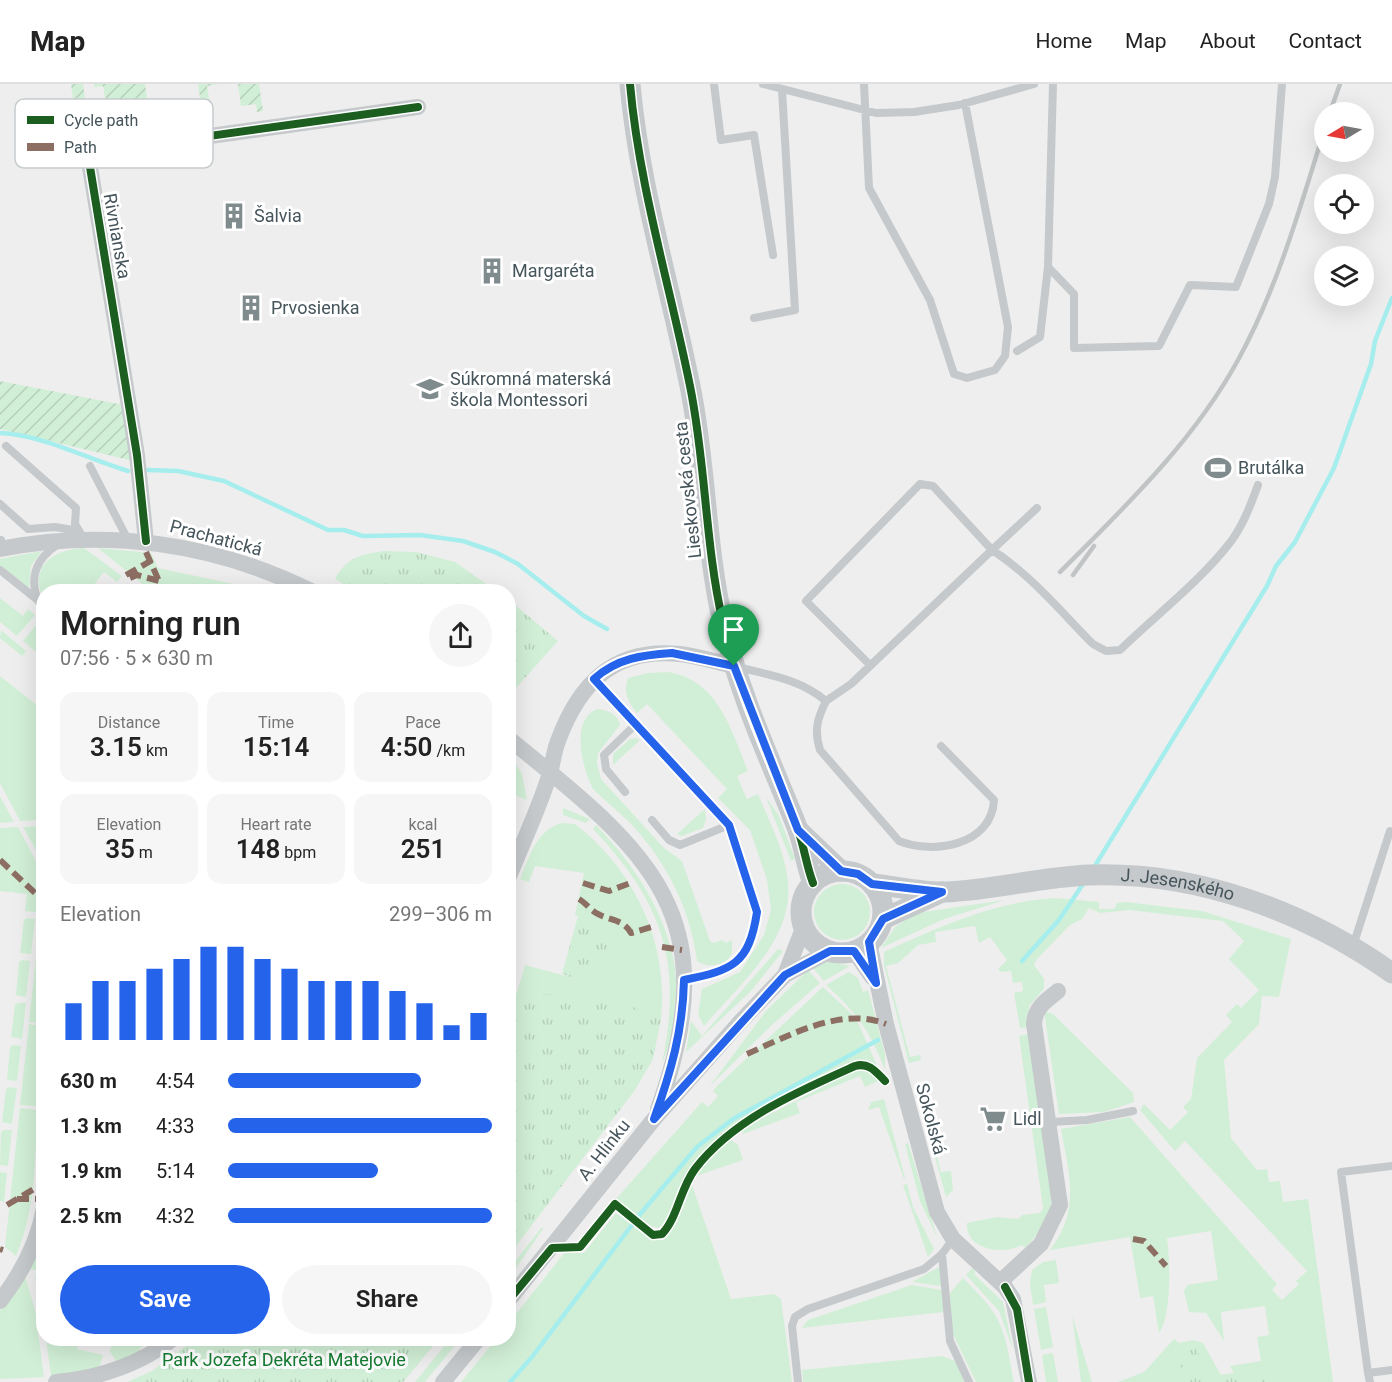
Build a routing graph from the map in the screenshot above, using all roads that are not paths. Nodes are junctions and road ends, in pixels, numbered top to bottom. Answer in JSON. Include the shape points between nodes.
{"nodes":[{"id":1,"x":630,"y":84,"type":"edge"},
{"id":2,"x":714,"y":84,"type":"edge"},
{"id":3,"x":763,"y":84,"type":"edge"},
{"id":4,"x":864,"y":84,"type":"edge"},
{"id":5,"x":1035,"y":84,"type":"edge"},
{"id":6,"x":1053,"y":84,"type":"edge"},
{"id":7,"x":1282,"y":84,"type":"edge"},
{"id":8,"x":782,"y":90,"type":"junction"},
{"id":9,"x":964,"y":104,"type":"junction"},
{"id":10,"x":418,"y":107,"type":"dead end"},
{"id":11,"x":865,"y":110,"type":"junction"},
{"id":12,"x":213,"y":136,"type":"edge"},
{"id":13,"x":90,"y":168,"type":"edge"},
{"id":14,"x":773,"y":255,"type":"dead end"},
{"id":15,"x":1048,"y":267,"type":"junction"},
{"id":16,"x":754,"y":318,"type":"dead end"},
{"id":17,"x":1017,"y":351,"type":"dead end"},
{"id":18,"x":6,"y":446,"type":"dead end"},
{"id":19,"x":90,"y":466,"type":"dead end"},
{"id":20,"x":1258,"y":485,"type":"dead end"},
{"id":21,"x":0,"y":504,"type":"edge"},
{"id":22,"x":1037,"y":508,"type":"dead end"},
{"id":23,"x":76,"y":537,"type":"junction"},
{"id":24,"x":128,"y":540,"type":"junction"},
{"id":25,"x":146,"y":541,"type":"junction"},
{"id":26,"x":2,"y":543,"type":"edge"},
{"id":27,"x":992,"y":550,"type":"junction"},
{"id":28,"x":0,"y":570,"type":"edge"},
{"id":29,"x":293,"y":584,"type":"edge"},
{"id":30,"x":36,"y":590,"type":"edge"},
{"id":31,"x":36,"y":599,"type":"edge"},
{"id":32,"x":870,"y":665,"type":"junction"},
{"id":33,"x":734,"y":666,"type":"junction"},
{"id":34,"x":594,"y":679,"type":"junction"},
{"id":35,"x":826,"y":701,"type":"junction"},
{"id":36,"x":636,"y":724,"type":"junction"},
{"id":37,"x":516,"y":744,"type":"edge"},
{"id":38,"x":941,"y":746,"type":"dead end"},
{"id":39,"x":550,"y":772,"type":"junction"},
{"id":40,"x":626,"y":792,"type":"dead end"},
{"id":41,"x":652,"y":820,"type":"dead end"},
{"id":42,"x":729,"y":825,"type":"junction"},
{"id":43,"x":798,"y":830,"type":"junction"},
{"id":44,"x":1390,"y":831,"type":"dead end"},
{"id":45,"x":516,"y":859,"type":"edge"},
{"id":46,"x":841,"y":871,"type":"junction"},
{"id":47,"x":813,"y":883,"type":"junction"},
{"id":48,"x":872,"y":884,"type":"junction"},
{"id":49,"x":942,"y":892,"type":"junction"},
{"id":50,"x":883,"y":919,"type":"junction"},
{"id":51,"x":804,"y":926,"type":"junction"},
{"id":52,"x":861,"y":946,"type":"junction"},
{"id":53,"x":1353,"y":946,"type":"junction"},
{"id":54,"x":830,"y":951,"type":"junction"},
{"id":55,"x":1392,"y":973,"type":"edge"},
{"id":56,"x":785,"y":975,"type":"junction"},
{"id":57,"x":684,"y":980,"type":"junction"},
{"id":58,"x":1058,"y":991,"type":"dead end"},
{"id":59,"x":1132,"y":1111,"type":"dead end"},
{"id":60,"x":654,"y":1119,"type":"junction"},
{"id":61,"x":1050,"y":1122,"type":"junction"},
{"id":62,"x":1392,"y":1166,"type":"edge"},
{"id":63,"x":36,"y":1237,"type":"edge"},
{"id":64,"x":953,"y":1239,"type":"junction"},
{"id":65,"x":942,"y":1254,"type":"junction"},
{"id":66,"x":1000,"y":1282,"type":"junction"},
{"id":67,"x":516,"y":1291,"type":"edge"},
{"id":68,"x":0,"y":1301,"type":"edge"},
{"id":69,"x":162,"y":1346,"type":"edge"},
{"id":70,"x":472,"y":1346,"type":"edge"},
{"id":71,"x":1392,"y":1370,"type":"edge"},
{"id":72,"x":1369,"y":1377,"type":"edge"},
{"id":73,"x":56,"y":1382,"type":"edge"},
{"id":74,"x":443,"y":1382,"type":"edge"},
{"id":75,"x":798,"y":1382,"type":"edge"},
{"id":76,"x":969,"y":1382,"type":"edge"},
{"id":77,"x":1029,"y":1382,"type":"edge"}],
"edges":[{"from":1,"to":33,"type":"street","name":"Lieskovská cesta","via":[[654,225],[693,402],[712,568]]},
{"from":2,"to":14,"type":"lane","via":[[721,140],[754,135]]},
{"from":3,"to":8,"type":"lane"},
{"from":4,"to":11,"type":"lane"},
{"from":5,"to":9,"type":"lane"},
{"from":6,"to":15,"type":"lane"},
{"from":7,"to":15,"type":"lane","via":[[1275,177],[1269,204],[1236,287],[1190,285],[1159,346],[1074,348],[1074,294]]},
{"from":8,"to":11,"type":"lane"},
{"from":8,"to":16,"type":"lane","via":[[795,310]]},
{"from":9,"to":11,"type":"lane","via":[[914,112]]},
{"from":9,"to":11,"type":"lane","via":[[1008,327],[1005,356],[995,370],[967,378],[954,374],[930,300],[869,188]]},
{"from":10,"to":12,"type":"street","name":"Rivnianska"},
{"from":13,"to":25,"type":"street","name":"Rivnianska"},
{"from":15,"to":17,"type":"lane","via":[[1040,337]]},
{"from":18,"to":23,"type":"lane","via":[[76,508]]},
{"from":19,"to":24,"type":"lane"},
{"from":20,"to":27,"type":"lane","via":[[1233,538],[1208,568],[1120,650],[1106,651],[1093,644],[1022,573]]},
{"from":21,"to":23,"type":"lane","via":[[28,529],[55,528]]},
{"from":22,"to":27,"type":"lane"},
{"from":23,"to":24,"type":"street","name":"Prachatická"},
{"from":23,"to":26,"type":"street","name":"Prachatická"},
{"from":23,"to":30,"type":"lane","via":[[46,554],[36,568]]},
{"from":24,"to":25,"type":"street","name":"Prachatická"},
{"from":25,"to":29,"type":"street","name":"Prachatická","via":[[228,558]]},
{"from":27,"to":32,"type":"lane"},
{"from":27,"to":32,"type":"lane","via":[[933,486],[920,484],[806,601]]},
{"from":28,"to":31,"type":"lane"},
{"from":32,"to":35,"type":"lane"},
{"from":33,"to":34,"type":"street","via":[[683,654],[645,655],[612,665]]},
{"from":33,"to":35,"type":"lane","via":[[791,680],[811,688]]},
{"from":33,"to":43,"type":"street","name":"Lieskovská cesta"},
{"from":34,"to":36,"type":"lane"},
{"from":34,"to":39,"type":"street","via":[[572,711],[557,743]]},
{"from":35,"to":38,"type":"lane","via":[[817,719],[815,735],[820,750],[899,841],[910,845],[955,845],[989,823],[994,800]]},
{"from":36,"to":40,"type":"lane","via":[[604,755],[606,769]]},
{"from":36,"to":42,"type":"lane"},
{"from":37,"to":39,"type":"street"},
{"from":39,"to":45,"type":"street"},
{"from":39,"to":57,"type":"street","via":[[618,832],[655,880],[678,932]]},
{"from":41,"to":42,"type":"lane","via":[[669,840],[680,845]]},
{"from":42,"to":57,"type":"lane","via":[[757,912],[754,927],[743,956],[729,969]]},
{"from":43,"to":46,"type":"street","name":"Lieskovská cesta"},
{"from":43,"to":47,"type":"street","name":"Lieskovská cesta"},
{"from":44,"to":53,"type":"lane"},
{"from":46,"to":47,"type":"street","via":[[828,873]]},
{"from":46,"to":48,"type":"street","name":"Lieskovská cesta","via":[[858,874]]},
{"from":47,"to":51,"type":"street","via":[[803,902]]},
{"from":48,"to":49,"type":"street","name":"J. Jesenského"},
{"from":48,"to":50,"type":"street","via":[[883,901]]},
{"from":49,"to":50,"type":"street","name":"J. Jesenského"},
{"from":49,"to":53,"type":"street","name":"J. Jesenského","via":[[1069,876],[1100,875],[1184,884],[1294,916]]},
{"from":50,"to":52,"type":"street"},
{"from":51,"to":54,"type":"street","via":[[816,944]]},
{"from":51,"to":56,"type":"street"},
{"from":52,"to":54,"type":"street"},
{"from":52,"to":64,"type":"street","name":"Sokolská","via":[[876,983],[930,1191]]},
{"from":53,"to":55,"type":"street","name":"J. Jesenského"},
{"from":54,"to":56,"type":"street"},
{"from":56,"to":60,"type":"street","name":"A. Hlinku"},
{"from":57,"to":60,"type":"street","via":[[679,1039]]},
{"from":58,"to":61,"type":"street","via":[[1034,1015]]},
{"from":59,"to":61,"type":"lane"},
{"from":60,"to":67,"type":"street","name":"A. Hlinku"},
{"from":61,"to":66,"type":"street","via":[[1060,1204],[1041,1244]]},
{"from":62,"to":72,"type":"lane","via":[[1341,1172]]},
{"from":63,"to":68,"type":"street"},
{"from":64,"to":65,"type":"lane"},
{"from":64,"to":66,"type":"street","name":"Sokolská"},
{"from":65,"to":75,"type":"lane","via":[[924,1269],[795,1317],[792,1326]]},
{"from":65,"to":76,"type":"lane","via":[[950,1341]]},
{"from":66,"to":77,"type":"street","name":"Sokolská","via":[[1017,1309]]},
{"from":69,"to":73,"type":"street","via":[[111,1372]]},
{"from":70,"to":74,"type":"street"},
{"from":71,"to":72,"type":"lane"}]}
